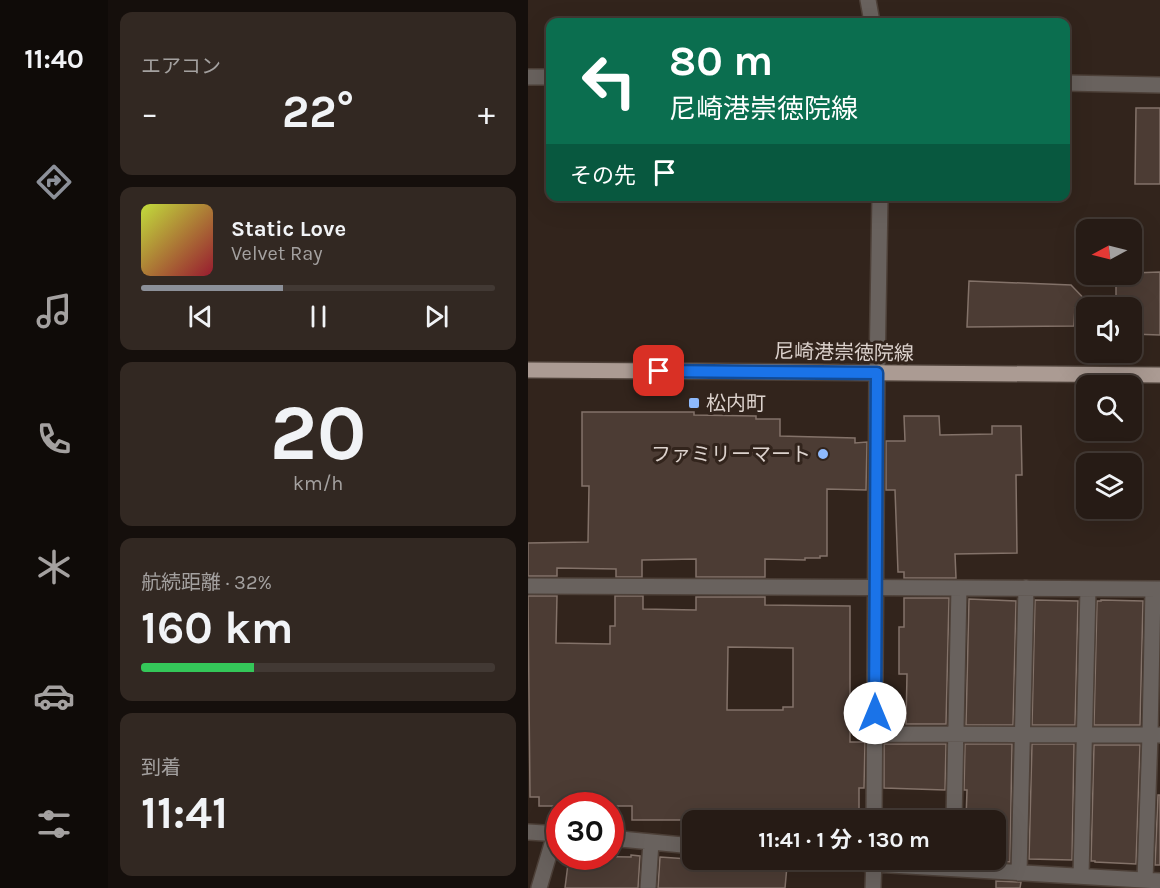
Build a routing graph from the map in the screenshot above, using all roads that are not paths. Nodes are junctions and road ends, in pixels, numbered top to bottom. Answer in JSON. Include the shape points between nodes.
{"nodes":[{"id":1,"x":868,"y":0,"type":"edge"},
{"id":2,"x":871,"y":18,"type":"edge"},
{"id":3,"x":528,"y":77,"type":"edge"},
{"id":4,"x":546,"y":77,"type":"edge"},
{"id":5,"x":1070,"y":83,"type":"edge"},
{"id":6,"x":1160,"y":85,"type":"edge"},
{"id":7,"x":880,"y":201,"type":"edge"},
{"id":8,"x":528,"y":370,"type":"edge"},
{"id":9,"x":877,"y":373,"type":"junction"},
{"id":10,"x":1160,"y":375,"type":"edge"},
{"id":11,"x":528,"y":586,"type":"edge"},
{"id":12,"x":876,"y":588,"type":"junction"},
{"id":13,"x":959,"y":588,"type":"junction"},
{"id":14,"x":1026,"y":588,"type":"junction"},
{"id":15,"x":1088,"y":589,"type":"junction"},
{"id":16,"x":1157,"y":589,"type":"edge"},
{"id":17,"x":956,"y":733,"type":"junction"},
{"id":18,"x":875,"y":734,"type":"junction"},
{"id":19,"x":1022,"y":734,"type":"junction"},
{"id":20,"x":1085,"y":734,"type":"junction"},
{"id":21,"x":1155,"y":735,"type":"edge"},
{"id":22,"x":874,"y":810,"type":"edge"},
{"id":23,"x":954,"y":810,"type":"edge"},
{"id":24,"x":528,"y":832,"type":"edge"},
{"id":25,"x":546,"y":833,"type":"edge"},
{"id":26,"x":624,"y":839,"type":"edge"},
{"id":27,"x":651,"y":842,"type":"junction"},
{"id":28,"x":682,"y":845,"type":"edge"},
{"id":29,"x":546,"y":867,"type":"edge"},
{"id":30,"x":874,"y":870,"type":"edge"},
{"id":31,"x":997,"y":870,"type":"edge"},
{"id":32,"x":1019,"y":873,"type":"junction"},
{"id":33,"x":1081,"y":876,"type":"junction"},
{"id":34,"x":1153,"y":880,"type":"edge"},
{"id":35,"x":539,"y":888,"type":"edge"},
{"id":36,"x":648,"y":888,"type":"edge"},
{"id":37,"x":873,"y":888,"type":"edge"}],
"edges":[{"from":1,"to":2,"type":"street"},
{"from":3,"to":4,"type":"street"},
{"from":5,"to":6,"type":"street"},
{"from":7,"to":9,"type":"street"},
{"from":8,"to":9,"type":"main road","name":"尼崎港崇徳院線"},
{"from":9,"to":10,"type":"main road","name":"尼崎港崇徳院線"},
{"from":9,"to":12,"type":"street"},
{"from":11,"to":12,"type":"street"},
{"from":12,"to":13,"type":"street"},
{"from":12,"to":18,"type":"street"},
{"from":13,"to":14,"type":"street"},
{"from":13,"to":17,"type":"street"},
{"from":14,"to":15,"type":"street"},
{"from":14,"to":19,"type":"street"},
{"from":15,"to":16,"type":"street"},
{"from":15,"to":20,"type":"street"},
{"from":16,"to":21,"type":"street"},
{"from":17,"to":18,"type":"street"},
{"from":17,"to":19,"type":"street"},
{"from":17,"to":23,"type":"street"},
{"from":18,"to":22,"type":"street"},
{"from":19,"to":20,"type":"street"},
{"from":19,"to":32,"type":"street"},
{"from":20,"to":21,"type":"street"},
{"from":20,"to":33,"type":"street"},
{"from":21,"to":34,"type":"street"},
{"from":24,"to":25,"type":"street"},
{"from":26,"to":27,"type":"street"},
{"from":27,"to":28,"type":"street"},
{"from":27,"to":36,"type":"street"},
{"from":29,"to":35,"type":"street"},
{"from":30,"to":37,"type":"street"},
{"from":31,"to":32,"type":"street"},
{"from":32,"to":33,"type":"street"},
{"from":33,"to":34,"type":"street"}]}
